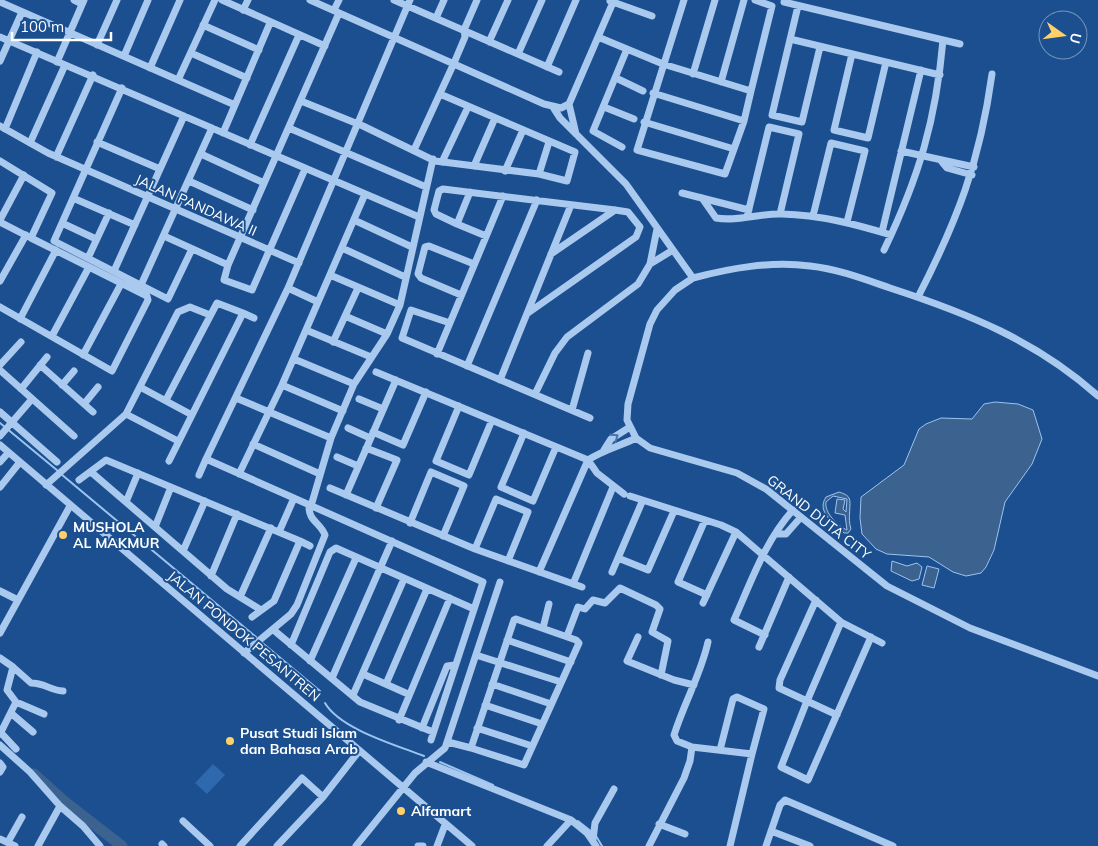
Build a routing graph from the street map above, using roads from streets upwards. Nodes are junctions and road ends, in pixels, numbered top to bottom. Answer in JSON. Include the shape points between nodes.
{"nodes":[{"id":1,"x":74,"y":0,"type":"edge"},
{"id":2,"x":117,"y":0,"type":"edge"},
{"id":3,"x":148,"y":0,"type":"edge"},
{"id":4,"x":180,"y":0,"type":"edge"},
{"id":5,"x":215,"y":0,"type":"edge"},
{"id":6,"x":222,"y":0,"type":"edge"},
{"id":7,"x":248,"y":0,"type":"edge"},
{"id":8,"x":310,"y":0,"type":"edge"},
{"id":9,"x":339,"y":0,"type":"edge"},
{"id":10,"x":394,"y":0,"type":"edge"},
{"id":11,"x":444,"y":0,"type":"edge"},
{"id":12,"x":477,"y":0,"type":"edge"},
{"id":13,"x":508,"y":0,"type":"edge"},
{"id":14,"x":542,"y":0,"type":"edge"},
{"id":15,"x":576,"y":0,"type":"edge"},
{"id":16,"x":684,"y":0,"type":"edge"},
{"id":17,"x":715,"y":0,"type":"edge"},
{"id":18,"x":744,"y":0,"type":"edge"},
{"id":19,"x":755,"y":0,"type":"edge"},
{"id":20,"x":612,"y":1,"type":"edge"},
{"id":21,"x":0,"y":2,"type":"edge"},
{"id":22,"x":83,"y":2,"type":"edge"},
{"id":23,"x":784,"y":2,"type":"dead end"},
{"id":24,"x":409,"y":3,"type":"edge"},
{"id":25,"x":774,"y":3,"type":"edge"},
{"id":26,"x":798,"y":6,"type":"junction"},
{"id":27,"x":243,"y":10,"type":"junction"},
{"id":28,"x":22,"y":12,"type":"junction"},
{"id":29,"x":336,"y":12,"type":"junction"},
{"id":30,"x":652,"y":16,"type":"dead end"},
{"id":31,"x":436,"y":18,"type":"junction"},
{"id":32,"x":270,"y":23,"type":"junction"},
{"id":33,"x":203,"y":25,"type":"junction"},
{"id":34,"x":464,"y":30,"type":"junction"},
{"id":35,"x":70,"y":33,"type":"junction"},
{"id":36,"x":299,"y":35,"type":"junction"},
{"id":37,"x":0,"y":37,"type":"edge"},
{"id":38,"x":598,"y":37,"type":"junction"},
{"id":39,"x":394,"y":38,"type":"junction"},
{"id":40,"x":790,"y":39,"type":"junction"},
{"id":41,"x":9,"y":40,"type":"junction"},
{"id":42,"x":943,"y":40,"type":"junction"},
{"id":43,"x":489,"y":42,"type":"junction"},
{"id":44,"x":960,"y":44,"type":"dead end"},
{"id":45,"x":97,"y":45,"type":"junction"},
{"id":46,"x":325,"y":46,"type":"junction"},
{"id":47,"x":820,"y":47,"type":"junction"},
{"id":48,"x":627,"y":49,"type":"junction"},
{"id":49,"x":259,"y":50,"type":"junction"},
{"id":50,"x":37,"y":52,"type":"junction"},
{"id":51,"x":191,"y":53,"type":"junction"},
{"id":52,"x":518,"y":54,"type":"junction"},
{"id":53,"x":852,"y":54,"type":"junction"},
{"id":54,"x":124,"y":56,"type":"junction"},
{"id":55,"x":0,"y":61,"type":"edge"},
{"id":56,"x":57,"y":62,"type":"junction"},
{"id":57,"x":886,"y":62,"type":"junction"},
{"id":58,"x":454,"y":64,"type":"junction"},
{"id":59,"x":663,"y":64,"type":"junction"},
{"id":60,"x":65,"y":65,"type":"junction"},
{"id":61,"x":546,"y":67,"type":"junction"},
{"id":62,"x":150,"y":68,"type":"junction"},
{"id":63,"x":921,"y":70,"type":"junction"},
{"id":64,"x":558,"y":72,"type":"dead end"},
{"id":65,"x":693,"y":74,"type":"junction"},
{"id":66,"x":992,"y":74,"type":"dead end"},
{"id":67,"x":93,"y":75,"type":"junction"},
{"id":68,"x":940,"y":75,"type":"junction"},
{"id":69,"x":247,"y":78,"type":"junction"},
{"id":70,"x":616,"y":78,"type":"junction"},
{"id":71,"x":178,"y":80,"type":"junction"},
{"id":72,"x":721,"y":82,"type":"junction"},
{"id":73,"x":122,"y":88,"type":"junction"},
{"id":74,"x":643,"y":91,"type":"dead end"},
{"id":75,"x":751,"y":91,"type":"junction"},
{"id":76,"x":653,"y":93,"type":"junction"},
{"id":77,"x":440,"y":94,"type":"junction"},
{"id":78,"x":301,"y":100,"type":"junction"},
{"id":79,"x":569,"y":104,"type":"junction"},
{"id":80,"x":235,"y":105,"type":"junction"},
{"id":81,"x":468,"y":106,"type":"junction"},
{"id":82,"x":553,"y":107,"type":"junction"},
{"id":83,"x":604,"y":107,"type":"junction"},
{"id":84,"x":184,"y":116,"type":"junction"},
{"id":85,"x":496,"y":118,"type":"junction"},
{"id":86,"x":634,"y":119,"type":"dead end"},
{"id":87,"x":744,"y":121,"type":"junction"},
{"id":88,"x":644,"y":122,"type":"junction"},
{"id":89,"x":359,"y":124,"type":"junction"},
{"id":90,"x":2,"y":128,"type":"edge"},
{"id":91,"x":212,"y":128,"type":"junction"},
{"id":92,"x":289,"y":128,"type":"junction"},
{"id":93,"x":523,"y":130,"type":"junction"},
{"id":94,"x":223,"y":133,"type":"junction"},
{"id":95,"x":576,"y":134,"type":"junction"},
{"id":96,"x":98,"y":142,"type":"junction"},
{"id":97,"x":549,"y":142,"type":"junction"},
{"id":98,"x":30,"y":143,"type":"junction"},
{"id":99,"x":250,"y":145,"type":"junction"},
{"id":100,"x":622,"y":147,"type":"dead end"},
{"id":101,"x":734,"y":148,"type":"junction"},
{"id":102,"x":414,"y":150,"type":"junction"},
{"id":103,"x":346,"y":152,"type":"junction"},
{"id":104,"x":901,"y":152,"type":"junction"},
{"id":105,"x":200,"y":154,"type":"junction"},
{"id":106,"x":923,"y":156,"type":"junction"},
{"id":107,"x":56,"y":157,"type":"junction"},
{"id":108,"x":276,"y":157,"type":"junction"},
{"id":109,"x":433,"y":160,"type":"junction"},
{"id":110,"x":0,"y":161,"type":"edge"},
{"id":111,"x":442,"y":162,"type":"junction"},
{"id":112,"x":474,"y":166,"type":"junction"},
{"id":113,"x":160,"y":169,"type":"junction"},
{"id":114,"x":305,"y":169,"type":"junction"},
{"id":115,"x":84,"y":170,"type":"junction"},
{"id":116,"x":505,"y":171,"type":"junction"},
{"id":117,"x":973,"y":171,"type":"junction"},
{"id":118,"x":539,"y":174,"type":"junction"},
{"id":119,"x":24,"y":175,"type":"junction"},
{"id":120,"x":189,"y":181,"type":"junction"},
{"id":121,"x":334,"y":182,"type":"junction"},
{"id":122,"x":264,"y":184,"type":"junction"},
{"id":123,"x":426,"y":187,"type":"junction"},
{"id":124,"x":470,"y":192,"type":"junction"},
{"id":125,"x":365,"y":194,"type":"junction"},
{"id":126,"x":682,"y":194,"type":"dead end"},
{"id":127,"x":503,"y":196,"type":"junction"},
{"id":128,"x":73,"y":198,"type":"junction"},
{"id":129,"x":147,"y":198,"type":"junction"},
{"id":130,"x":702,"y":198,"type":"junction"},
{"id":131,"x":538,"y":200,"type":"junction"},
{"id":132,"x":571,"y":205,"type":"junction"},
{"id":133,"x":176,"y":210,"type":"junction"},
{"id":134,"x":253,"y":210,"type":"junction"},
{"id":135,"x":615,"y":210,"type":"junction"},
{"id":136,"x":748,"y":213,"type":"junction"},
{"id":137,"x":109,"y":214,"type":"junction"},
{"id":138,"x":780,"y":214,"type":"junction"},
{"id":139,"x":813,"y":216,"type":"junction"},
{"id":140,"x":419,"y":217,"type":"junction"},
{"id":141,"x":354,"y":220,"type":"junction"},
{"id":142,"x":0,"y":221,"type":"edge"},
{"id":143,"x":847,"y":222,"type":"junction"},
{"id":144,"x":62,"y":223,"type":"junction"},
{"id":145,"x":457,"y":224,"type":"junction"},
{"id":146,"x":135,"y":225,"type":"junction"},
{"id":147,"x":657,"y":229,"type":"junction"},
{"id":148,"x":882,"y":232,"type":"junction"},
{"id":149,"x":891,"y":235,"type":"junction"},
{"id":150,"x":164,"y":236,"type":"junction"},
{"id":151,"x":486,"y":236,"type":"junction"},
{"id":152,"x":28,"y":237,"type":"junction"},
{"id":153,"x":96,"y":239,"type":"junction"},
{"id":154,"x":240,"y":239,"type":"junction"},
{"id":155,"x":412,"y":247,"type":"junction"},
{"id":156,"x":342,"y":248,"type":"junction"},
{"id":157,"x":192,"y":249,"type":"junction"},
{"id":158,"x":56,"y":250,"type":"junction"},
{"id":159,"x":673,"y":250,"type":"junction"},
{"id":160,"x":884,"y":250,"type":"dead end"},
{"id":161,"x":269,"y":251,"type":"junction"},
{"id":162,"x":551,"y":254,"type":"junction"},
{"id":163,"x":88,"y":258,"type":"junction"},
{"id":164,"x":298,"y":262,"type":"junction"},
{"id":165,"x":474,"y":264,"type":"junction"},
{"id":166,"x":650,"y":264,"type":"junction"},
{"id":167,"x":228,"y":265,"type":"junction"},
{"id":168,"x":89,"y":267,"type":"junction"},
{"id":169,"x":114,"y":271,"type":"junction"},
{"id":170,"x":330,"y":275,"type":"junction"},
{"id":171,"x":405,"y":277,"type":"junction"},
{"id":172,"x":693,"y":278,"type":"junction"},
{"id":173,"x":0,"y":280,"type":"edge"},
{"id":174,"x":121,"y":284,"type":"junction"},
{"id":175,"x":141,"y":285,"type":"junction"},
{"id":176,"x":288,"y":288,"type":"junction"},
{"id":177,"x":358,"y":288,"type":"junction"},
{"id":178,"x":461,"y":295,"type":"junction"},
{"id":179,"x":918,"y":297,"type":"junction"},
{"id":180,"x":318,"y":302,"type":"junction"},
{"id":181,"x":400,"y":305,"type":"junction"},
{"id":182,"x":0,"y":307,"type":"edge"},
{"id":183,"x":528,"y":313,"type":"junction"},
{"id":184,"x":243,"y":314,"type":"junction"},
{"id":185,"x":210,"y":315,"type":"junction"},
{"id":186,"x":345,"y":316,"type":"junction"},
{"id":187,"x":254,"y":318,"type":"dead end"},
{"id":188,"x":20,"y":319,"type":"junction"},
{"id":189,"x":450,"y":323,"type":"junction"},
{"id":190,"x":306,"y":330,"type":"junction"},
{"id":191,"x":387,"y":334,"type":"junction"},
{"id":192,"x":52,"y":336,"type":"junction"},
{"id":193,"x":21,"y":342,"type":"dead end"},
{"id":194,"x":334,"y":342,"type":"junction"},
{"id":195,"x":437,"y":354,"type":"junction"},
{"id":196,"x":588,"y":354,"type":"dead end"},
{"id":197,"x":84,"y":355,"type":"junction"},
{"id":198,"x":47,"y":356,"type":"dead end"},
{"id":199,"x":371,"y":357,"type":"junction"},
{"id":200,"x":294,"y":359,"type":"junction"},
{"id":201,"x":40,"y":365,"type":"junction"},
{"id":202,"x":0,"y":366,"type":"edge"},
{"id":203,"x":468,"y":366,"type":"junction"},
{"id":204,"x":0,"y":370,"type":"edge"},
{"id":205,"x":74,"y":371,"type":"dead end"},
{"id":206,"x":376,"y":372,"type":"dead end"},
{"id":207,"x":396,"y":380,"type":"junction"},
{"id":208,"x":500,"y":380,"type":"junction"},
{"id":209,"x":282,"y":384,"type":"junction"},
{"id":210,"x":354,"y":384,"type":"junction"},
{"id":211,"x":62,"y":385,"type":"junction"},
{"id":212,"x":98,"y":386,"type":"dead end"},
{"id":213,"x":140,"y":387,"type":"junction"},
{"id":214,"x":20,"y":388,"type":"junction"},
{"id":215,"x":426,"y":392,"type":"junction"},
{"id":216,"x":535,"y":394,"type":"junction"},
{"id":217,"x":1098,"y":396,"type":"edge"},
{"id":218,"x":236,"y":398,"type":"junction"},
{"id":219,"x":32,"y":399,"type":"junction"},
{"id":220,"x":359,"y":399,"type":"dead end"},
{"id":221,"x":166,"y":400,"type":"junction"},
{"id":222,"x":84,"y":404,"type":"junction"},
{"id":223,"x":459,"y":406,"type":"junction"},
{"id":224,"x":383,"y":409,"type":"junction"},
{"id":225,"x":572,"y":410,"type":"junction"},
{"id":226,"x":269,"y":411,"type":"junction"},
{"id":227,"x":343,"y":411,"type":"junction"},
{"id":228,"x":0,"y":412,"type":"edge"},
{"id":229,"x":93,"y":412,"type":"dead end"},
{"id":230,"x":126,"y":414,"type":"junction"},
{"id":231,"x":192,"y":415,"type":"junction"},
{"id":232,"x":590,"y":418,"type":"dead end"},
{"id":233,"x":492,"y":420,"type":"junction"},
{"id":234,"x":630,"y":427,"type":"junction"},
{"id":235,"x":348,"y":428,"type":"dead end"},
{"id":236,"x":6,"y":429,"type":"edge"},
{"id":237,"x":524,"y":433,"type":"junction"},
{"id":238,"x":372,"y":435,"type":"junction"},
{"id":239,"x":74,"y":436,"type":"dead end"},
{"id":240,"x":332,"y":438,"type":"junction"},
{"id":241,"x":636,"y":438,"type":"junction"},
{"id":242,"x":178,"y":441,"type":"junction"},
{"id":243,"x":253,"y":444,"type":"junction"},
{"id":244,"x":0,"y":445,"type":"edge"},
{"id":245,"x":556,"y":447,"type":"junction"},
{"id":246,"x":366,"y":448,"type":"junction"},
{"id":247,"x":604,"y":450,"type":"junction"},
{"id":248,"x":8,"y":453,"type":"junction"},
{"id":249,"x":337,"y":457,"type":"dead end"},
{"id":250,"x":206,"y":459,"type":"junction"},
{"id":251,"x":588,"y":460,"type":"junction"},
{"id":252,"x":0,"y":462,"type":"edge"},
{"id":253,"x":20,"y":462,"type":"junction"},
{"id":254,"x":57,"y":462,"type":"dead end"},
{"id":255,"x":169,"y":462,"type":"dead end"},
{"id":256,"x":358,"y":466,"type":"junction"},
{"id":257,"x":91,"y":472,"type":"junction"},
{"id":258,"x":138,"y":473,"type":"junction"},
{"id":259,"x":239,"y":474,"type":"junction"},
{"id":260,"x":320,"y":474,"type":"junction"},
{"id":261,"x":199,"y":475,"type":"dead end"},
{"id":262,"x":80,"y":480,"type":"dead end"},
{"id":263,"x":46,"y":485,"type":"junction"},
{"id":264,"x":0,"y":487,"type":"edge"},
{"id":265,"x":171,"y":487,"type":"junction"},
{"id":266,"x":613,"y":487,"type":"junction"},
{"id":267,"x":330,"y":488,"type":"dead end"},
{"id":268,"x":346,"y":495,"type":"junction"},
{"id":269,"x":294,"y":498,"type":"junction"},
{"id":270,"x":205,"y":501,"type":"junction"},
{"id":271,"x":126,"y":502,"type":"junction"},
{"id":272,"x":642,"y":502,"type":"junction"},
{"id":273,"x":310,"y":505,"type":"junction"},
{"id":274,"x":70,"y":506,"type":"junction"},
{"id":275,"x":376,"y":508,"type":"junction"},
{"id":276,"x":793,"y":510,"type":"junction"},
{"id":277,"x":674,"y":511,"type":"junction"},
{"id":278,"x":237,"y":514,"type":"junction"},
{"id":279,"x":801,"y":517,"type":"junction"},
{"id":280,"x":705,"y":520,"type":"junction"},
{"id":281,"x":410,"y":523,"type":"junction"},
{"id":282,"x":155,"y":527,"type":"junction"},
{"id":283,"x":271,"y":528,"type":"junction"},
{"id":284,"x":279,"y":532,"type":"junction"},
{"id":285,"x":736,"y":532,"type":"junction"},
{"id":286,"x":776,"y":534,"type":"junction"},
{"id":287,"x":443,"y":536,"type":"junction"},
{"id":288,"x":300,"y":541,"type":"junction"},
{"id":289,"x":392,"y":541,"type":"junction"},
{"id":290,"x":310,"y":546,"type":"dead end"},
{"id":291,"x":476,"y":549,"type":"junction"},
{"id":292,"x":183,"y":551,"type":"junction"},
{"id":293,"x":763,"y":553,"type":"junction"},
{"id":294,"x":356,"y":558,"type":"junction"},
{"id":295,"x":618,"y":558,"type":"junction"},
{"id":296,"x":508,"y":561,"type":"junction"},
{"id":297,"x":379,"y":568,"type":"junction"},
{"id":298,"x":539,"y":572,"type":"junction"},
{"id":299,"x":612,"y":572,"type":"dead end"},
{"id":300,"x":211,"y":576,"type":"junction"},
{"id":301,"x":789,"y":577,"type":"junction"},
{"id":302,"x":404,"y":579,"type":"junction"},
{"id":303,"x":500,"y":582,"type":"dead end"},
{"id":304,"x":573,"y":584,"type":"junction"},
{"id":305,"x":582,"y":587,"type":"dead end"},
{"id":306,"x":427,"y":589,"type":"junction"},
{"id":307,"x":0,"y":590,"type":"edge"},
{"id":308,"x":707,"y":595,"type":"junction"},
{"id":309,"x":240,"y":597,"type":"junction"},
{"id":310,"x":450,"y":598,"type":"junction"},
{"id":311,"x":18,"y":600,"type":"junction"},
{"id":312,"x":816,"y":600,"type":"junction"},
{"id":313,"x":703,"y":603,"type":"dead end"},
{"id":314,"x":549,"y":604,"type":"dead end"},
{"id":315,"x":474,"y":609,"type":"junction"},
{"id":316,"x":261,"y":610,"type":"junction"},
{"id":317,"x":252,"y":617,"type":"dead end"},
{"id":318,"x":841,"y":622,"type":"junction"},
{"id":319,"x":543,"y":628,"type":"junction"},
{"id":320,"x":276,"y":632,"type":"dead end"},
{"id":321,"x":0,"y":633,"type":"edge"},
{"id":322,"x":765,"y":635,"type":"junction"},
{"id":323,"x":567,"y":636,"type":"junction"},
{"id":324,"x":638,"y":637,"type":"dead end"},
{"id":325,"x":870,"y":637,"type":"junction"},
{"id":326,"x":507,"y":640,"type":"junction"},
{"id":327,"x":708,"y":642,"type":"dead end"},
{"id":328,"x":882,"y":643,"type":"dead end"},
{"id":329,"x":291,"y":645,"type":"junction"},
{"id":330,"x":760,"y":647,"type":"dead end"},
{"id":331,"x":244,"y":653,"type":"junction"},
{"id":332,"x":476,"y":655,"type":"junction"},
{"id":333,"x":0,"y":658,"type":"edge"},
{"id":334,"x":310,"y":660,"type":"junction"},
{"id":335,"x":500,"y":662,"type":"junction"},
{"id":336,"x":570,"y":662,"type":"junction"},
{"id":337,"x":455,"y":665,"type":"junction"},
{"id":338,"x":13,"y":668,"type":"junction"},
{"id":339,"x":363,"y":674,"type":"junction"},
{"id":340,"x":661,"y":675,"type":"junction"},
{"id":341,"x":1098,"y":676,"type":"edge"},
{"id":342,"x":332,"y":678,"type":"junction"},
{"id":343,"x":561,"y":682,"type":"junction"},
{"id":344,"x":386,"y":684,"type":"junction"},
{"id":345,"x":492,"y":684,"type":"junction"},
{"id":346,"x":694,"y":685,"type":"junction"},
{"id":347,"x":63,"y":691,"type":"dead end"},
{"id":348,"x":408,"y":694,"type":"junction"},
{"id":349,"x":353,"y":695,"type":"junction"},
{"id":350,"x":807,"y":701,"type":"junction"},
{"id":351,"x":16,"y":702,"type":"junction"},
{"id":352,"x":551,"y":704,"type":"junction"},
{"id":353,"x":485,"y":706,"type":"junction"},
{"id":354,"x":12,"y":714,"type":"junction"},
{"id":355,"x":44,"y":714,"type":"dead end"},
{"id":356,"x":836,"y":715,"type":"junction"},
{"id":357,"x":399,"y":720,"type":"junction"},
{"id":358,"x":542,"y":724,"type":"junction"},
{"id":359,"x":422,"y":728,"type":"junction"},
{"id":360,"x":477,"y":728,"type":"junction"},
{"id":361,"x":34,"y":732,"type":"dead end"},
{"id":362,"x":433,"y":732,"type":"junction"},
{"id":363,"x":0,"y":734,"type":"edge"},
{"id":364,"x":431,"y":740,"type":"dead end"},
{"id":365,"x":448,"y":742,"type":"junction"},
{"id":366,"x":0,"y":745,"type":"edge"},
{"id":367,"x":532,"y":746,"type":"junction"},
{"id":368,"x":692,"y":747,"type":"junction"},
{"id":369,"x":471,"y":748,"type":"junction"},
{"id":370,"x":16,"y":749,"type":"dead end"},
{"id":371,"x":720,"y":750,"type":"junction"},
{"id":372,"x":359,"y":751,"type":"junction"},
{"id":373,"x":752,"y":754,"type":"junction"},
{"id":374,"x":426,"y":762,"type":"junction"},
{"id":375,"x":0,"y":763,"type":"edge"},
{"id":376,"x":0,"y":772,"type":"edge"},
{"id":377,"x":403,"y":787,"type":"junction"},
{"id":378,"x":614,"y":789,"type":"dead end"},
{"id":379,"x":323,"y":797,"type":"junction"},
{"id":380,"x":60,"y":806,"type":"junction"},
{"id":381,"x":22,"y":817,"type":"dead end"},
{"id":382,"x":571,"y":820,"type":"junction"},
{"id":383,"x":183,"y":821,"type":"dead end"},
{"id":384,"x":659,"y":824,"type":"junction"},
{"id":385,"x":445,"y":825,"type":"junction"},
{"id":386,"x":771,"y":831,"type":"junction"},
{"id":387,"x":685,"y":834,"type":"dead end"},
{"id":388,"x":0,"y":839,"type":"edge"},
{"id":389,"x":8,"y":842,"type":"junction"},
{"id":390,"x":595,"y":843,"type":"edge"},
{"id":391,"x":794,"y":843,"type":"edge"},
{"id":392,"x":15,"y":846,"type":"edge"},
{"id":393,"x":38,"y":846,"type":"edge"},
{"id":394,"x":100,"y":846,"type":"edge"},
{"id":395,"x":210,"y":846,"type":"edge"},
{"id":396,"x":240,"y":846,"type":"edge"},
{"id":397,"x":277,"y":846,"type":"edge"},
{"id":398,"x":356,"y":846,"type":"edge"},
{"id":399,"x":418,"y":846,"type":"edge"},
{"id":400,"x":423,"y":846,"type":"edge"},
{"id":401,"x":437,"y":846,"type":"edge"},
{"id":402,"x":472,"y":846,"type":"edge"},
{"id":403,"x":547,"y":846,"type":"edge"},
{"id":404,"x":649,"y":846,"type":"edge"},
{"id":405,"x":730,"y":846,"type":"edge"},
{"id":406,"x":766,"y":846,"type":"edge"},
{"id":407,"x":810,"y":846,"type":"edge"},
{"id":408,"x":893,"y":846,"type":"edge"}],
"edges":[{"from":1,"to":22,"type":"street"},
{"from":2,"to":45,"type":"street"},
{"from":3,"to":54,"type":"street"},
{"from":4,"to":62,"type":"street"},
{"from":5,"to":33,"type":"street"},
{"from":6,"to":27,"type":"street"},
{"from":7,"to":27,"type":"street"},
{"from":8,"to":29,"type":"street"},
{"from":9,"to":29,"type":"street"},
{"from":10,"to":24,"type":"street"},
{"from":11,"to":31,"type":"street"},
{"from":12,"to":34,"type":"street"},
{"from":13,"to":43,"type":"street"},
{"from":14,"to":52,"type":"street"},
{"from":15,"to":61,"type":"street"},
{"from":16,"to":59,"type":"street"},
{"from":17,"to":65,"type":"street"},
{"from":18,"to":72,"type":"street"},
{"from":19,"to":25,"type":"street"},
{"from":20,"to":30,"type":"street"},
{"from":20,"to":38,"type":"street"},
{"from":21,"to":28,"type":"street"},
{"from":22,"to":35,"type":"street"},
{"from":23,"to":26,"type":"street"},
{"from":24,"to":31,"type":"street"},
{"from":24,"to":39,"type":"street"},
{"from":25,"to":75,"type":"street"},
{"from":26,"to":40,"type":"street"},
{"from":26,"to":42,"type":"street"},
{"from":27,"to":32,"type":"street"},
{"from":28,"to":35,"type":"street"},
{"from":28,"to":41,"type":"street"},
{"from":29,"to":39,"type":"street"},
{"from":29,"to":46,"type":"street"},
{"from":31,"to":34,"type":"street"},
{"from":32,"to":36,"type":"street"},
{"from":32,"to":49,"type":"street"},
{"from":33,"to":49,"type":"street"},
{"from":33,"to":51,"type":"street"},
{"from":34,"to":43,"type":"street"},
{"from":34,"to":58,"type":"street","via":[[465,37]]},
{"from":35,"to":45,"type":"street"},
{"from":35,"to":56,"type":"street"},
{"from":36,"to":46,"type":"street"},
{"from":36,"to":99,"type":"street"},
{"from":37,"to":41,"type":"street"},
{"from":38,"to":48,"type":"street"},
{"from":38,"to":79,"type":"street"},
{"from":39,"to":58,"type":"street"},
{"from":39,"to":89,"type":"street"},
{"from":40,"to":47,"type":"street"},
{"from":40,"to":47,"type":"street","via":[[772,115],[802,122]]},
{"from":41,"to":50,"type":"street"},
{"from":41,"to":55,"type":"street"},
{"from":42,"to":44,"type":"street"},
{"from":42,"to":68,"type":"street"},
{"from":43,"to":52,"type":"street"},
{"from":45,"to":54,"type":"street"},
{"from":46,"to":78,"type":"street"},
{"from":47,"to":53,"type":"street"},
{"from":48,"to":59,"type":"street"},
{"from":48,"to":70,"type":"street"},
{"from":49,"to":69,"type":"street"},
{"from":50,"to":56,"type":"street"},
{"from":50,"to":90,"type":"street"},
{"from":51,"to":69,"type":"street"},
{"from":51,"to":71,"type":"street"},
{"from":52,"to":61,"type":"street"},
{"from":53,"to":57,"type":"street"},
{"from":53,"to":57,"type":"street","via":[[834,130],[868,138]]},
{"from":54,"to":62,"type":"street"},
{"from":56,"to":60,"type":"street"},
{"from":57,"to":63,"type":"street"},
{"from":58,"to":77,"type":"street"},
{"from":58,"to":82,"type":"street"},
{"from":59,"to":65,"type":"street"},
{"from":59,"to":76,"type":"street"},
{"from":60,"to":67,"type":"street"},
{"from":60,"to":98,"type":"street"},
{"from":61,"to":64,"type":"street"},
{"from":62,"to":71,"type":"street"},
{"from":63,"to":68,"type":"street"},
{"from":63,"to":104,"type":"street"},
{"from":65,"to":72,"type":"street"},
{"from":66,"to":117,"type":"street"},
{"from":67,"to":73,"type":"street"},
{"from":67,"to":107,"type":"street"},
{"from":68,"to":106,"type":"street"},
{"from":69,"to":80,"type":"street"},
{"from":70,"to":74,"type":"street"},
{"from":70,"to":83,"type":"street"},
{"from":71,"to":80,"type":"street"},
{"from":72,"to":75,"type":"street"},
{"from":73,"to":84,"type":"street"},
{"from":73,"to":96,"type":"street"},
{"from":75,"to":87,"type":"street"},
{"from":76,"to":87,"type":"street"},
{"from":76,"to":88,"type":"street"},
{"from":77,"to":81,"type":"street"},
{"from":77,"to":102,"type":"street"},
{"from":78,"to":89,"type":"street"},
{"from":78,"to":92,"type":"street"},
{"from":79,"to":82,"type":"street","via":[[563,108]]},
{"from":79,"to":95,"type":"street"},
{"from":80,"to":94,"type":"street"},
{"from":81,"to":85,"type":"street"},
{"from":81,"to":111,"type":"street"},
{"from":82,"to":95,"type":"street"},
{"from":83,"to":86,"type":"street"},
{"from":83,"to":100,"type":"street","via":[[593,132]]},
{"from":84,"to":91,"type":"street"},
{"from":84,"to":113,"type":"street"},
{"from":85,"to":93,"type":"street"},
{"from":85,"to":112,"type":"street"},
{"from":87,"to":101,"type":"street"},
{"from":88,"to":101,"type":"street"},
{"from":88,"to":101,"type":"street","via":[[637,150],[678,163],[725,174]]},
{"from":89,"to":102,"type":"street"},
{"from":89,"to":103,"type":"street"},
{"from":90,"to":98,"type":"street","name":"JALAN PANDAWA II"},
{"from":91,"to":94,"type":"street"},
{"from":91,"to":105,"type":"street"},
{"from":92,"to":103,"type":"street"},
{"from":92,"to":108,"type":"street"},
{"from":93,"to":97,"type":"street"},
{"from":93,"to":116,"type":"street"},
{"from":94,"to":99,"type":"street"},
{"from":95,"to":147,"type":"street","via":[[626,184]]},
{"from":96,"to":113,"type":"street"},
{"from":96,"to":115,"type":"street"},
{"from":97,"to":118,"type":"street"},
{"from":97,"to":118,"type":"street","via":[[575,152],[567,181]]},
{"from":98,"to":107,"type":"street","name":"JALAN PANDAWA II"},
{"from":99,"to":108,"type":"street"},
{"from":102,"to":109,"type":"street"},
{"from":103,"to":121,"type":"street"},
{"from":103,"to":123,"type":"street"},
{"from":104,"to":106,"type":"street"},
{"from":104,"to":148,"type":"street"},
{"from":105,"to":120,"type":"street"},
{"from":105,"to":122,"type":"street"},
{"from":106,"to":117,"type":"street","via":[[942,162],[949,160]]},
{"from":106,"to":149,"type":"street"},
{"from":107,"to":115,"type":"street","name":"JALAN PANDAWA II"},
{"from":108,"to":114,"type":"street"},
{"from":108,"to":122,"type":"street"},
{"from":109,"to":111,"type":"street"},
{"from":109,"to":123,"type":"street"},
{"from":110,"to":119,"type":"street"},
{"from":111,"to":112,"type":"street"},
{"from":112,"to":116,"type":"street"},
{"from":113,"to":129,"type":"street"},
{"from":114,"to":121,"type":"street"},
{"from":114,"to":161,"type":"street"},
{"from":115,"to":128,"type":"street"},
{"from":115,"to":129,"type":"street","name":"JALAN PANDAWA II"},
{"from":116,"to":118,"type":"street"},
{"from":117,"to":179,"type":"street","via":[[958,215]]},
{"from":119,"to":142,"type":"street"},
{"from":119,"to":152,"type":"street","via":[[52,193]]},
{"from":120,"to":133,"type":"street"},
{"from":120,"to":134,"type":"street"},
{"from":121,"to":125,"type":"street"},
{"from":121,"to":164,"type":"street"},
{"from":122,"to":134,"type":"street"},
{"from":123,"to":140,"type":"street"},
{"from":124,"to":127,"type":"street"},
{"from":124,"to":145,"type":"street"},
{"from":124,"to":145,"type":"street","via":[[439,191],[434,210],[436,214]]},
{"from":125,"to":140,"type":"street"},
{"from":125,"to":141,"type":"street"},
{"from":126,"to":130,"type":"street"},
{"from":127,"to":131,"type":"street"},
{"from":127,"to":151,"type":"street"},
{"from":128,"to":137,"type":"street"},
{"from":128,"to":144,"type":"street"},
{"from":129,"to":133,"type":"street","name":"JALAN PANDAWA II"},
{"from":129,"to":146,"type":"street"},
{"from":130,"to":136,"type":"street"},
{"from":130,"to":136,"type":"street","via":[[716,218]]},
{"from":131,"to":132,"type":"street"},
{"from":131,"to":203,"type":"street"},
{"from":132,"to":135,"type":"street"},
{"from":132,"to":162,"type":"street"},
{"from":133,"to":150,"type":"street"},
{"from":133,"to":154,"type":"street","name":"JALAN PANDAWA II"},
{"from":134,"to":154,"type":"street"},
{"from":135,"to":162,"type":"street"},
{"from":135,"to":183,"type":"street","via":[[631,215],[640,227],[636,237]]},
{"from":136,"to":138,"type":"street"},
{"from":136,"to":138,"type":"street","via":[[769,127],[799,134]]},
{"from":137,"to":146,"type":"street"},
{"from":137,"to":153,"type":"street"},
{"from":138,"to":139,"type":"street"},
{"from":139,"to":143,"type":"street"},
{"from":139,"to":143,"type":"street","via":[[831,143],[864,151]]},
{"from":140,"to":155,"type":"street"},
{"from":141,"to":155,"type":"street"},
{"from":141,"to":156,"type":"street"},
{"from":142,"to":152,"type":"street"},
{"from":143,"to":148,"type":"street"},
{"from":144,"to":153,"type":"street"},
{"from":144,"to":163,"type":"street","via":[[54,241]]},
{"from":145,"to":151,"type":"street"},
{"from":146,"to":169,"type":"street"},
{"from":147,"to":159,"type":"street"},
{"from":147,"to":166,"type":"street"},
{"from":148,"to":149,"type":"street"},
{"from":149,"to":160,"type":"street"},
{"from":150,"to":157,"type":"street"},
{"from":150,"to":175,"type":"street"},
{"from":151,"to":165,"type":"street"},
{"from":152,"to":158,"type":"street"},
{"from":152,"to":173,"type":"street"},
{"from":153,"to":163,"type":"street"},
{"from":154,"to":161,"type":"street","name":"JALAN PANDAWA II"},
{"from":154,"to":167,"type":"street"},
{"from":155,"to":171,"type":"street"},
{"from":156,"to":170,"type":"street"},
{"from":156,"to":171,"type":"street"},
{"from":157,"to":167,"type":"street"},
{"from":157,"to":175,"type":"street","via":[[170,298]]},
{"from":158,"to":168,"type":"street"},
{"from":158,"to":188,"type":"street"},
{"from":159,"to":166,"type":"street"},
{"from":159,"to":172,"type":"street"},
{"from":161,"to":164,"type":"street","name":"JALAN PANDAWA II"},
{"from":161,"to":167,"type":"street","via":[[250,291],[223,279]]},
{"from":162,"to":183,"type":"street"},
{"from":163,"to":169,"type":"street"},
{"from":164,"to":176,"type":"street"},
{"from":165,"to":178,"type":"street"},
{"from":165,"to":178,"type":"street","via":[[425,247],[418,274]]},
{"from":166,"to":216,"type":"street","via":[[638,284],[560,344]]},
{"from":168,"to":174,"type":"street"},
{"from":168,"to":192,"type":"street"},
{"from":169,"to":175,"type":"street"},
{"from":170,"to":177,"type":"street"},
{"from":170,"to":180,"type":"street"},
{"from":171,"to":181,"type":"street"},
{"from":172,"to":179,"type":"street","via":[[729,268],[770,264],[809,266],[840,271]]},
{"from":172,"to":234,"type":"street","via":[[674,290],[650,324],[628,404]]},
{"from":174,"to":197,"type":"street"},
{"from":174,"to":197,"type":"street","via":[[147,296],[148,300],[114,369],[109,371]]},
{"from":176,"to":180,"type":"street"},
{"from":176,"to":218,"type":"street"},
{"from":177,"to":181,"type":"street"},
{"from":177,"to":186,"type":"street"},
{"from":178,"to":189,"type":"street"},
{"from":179,"to":217,"type":"street","via":[[985,322],[1036,348]]},
{"from":180,"to":190,"type":"street"},
{"from":181,"to":191,"type":"street"},
{"from":182,"to":188,"type":"street"},
{"from":183,"to":208,"type":"street"},
{"from":184,"to":185,"type":"street","via":[[218,302]]},
{"from":184,"to":187,"type":"street"},
{"from":184,"to":231,"type":"street"},
{"from":185,"to":213,"type":"street","via":[[190,307],[178,312]]},
{"from":185,"to":221,"type":"street"},
{"from":186,"to":191,"type":"street"},
{"from":186,"to":194,"type":"street"},
{"from":188,"to":192,"type":"street"},
{"from":189,"to":195,"type":"street"},
{"from":189,"to":195,"type":"street","via":[[414,310],[409,312],[402,338]]},
{"from":190,"to":194,"type":"street"},
{"from":190,"to":200,"type":"street"},
{"from":191,"to":199,"type":"street"},
{"from":192,"to":197,"type":"street"},
{"from":193,"to":202,"type":"street"},
{"from":194,"to":199,"type":"street"},
{"from":195,"to":203,"type":"street"},
{"from":196,"to":225,"type":"street"},
{"from":198,"to":201,"type":"street"},
{"from":199,"to":210,"type":"street"},
{"from":200,"to":209,"type":"street"},
{"from":200,"to":210,"type":"street"},
{"from":201,"to":211,"type":"street"},
{"from":201,"to":214,"type":"street"},
{"from":203,"to":208,"type":"street"},
{"from":204,"to":214,"type":"street"},
{"from":205,"to":211,"type":"street"},
{"from":206,"to":207,"type":"street"},
{"from":207,"to":215,"type":"street"},
{"from":207,"to":224,"type":"street"},
{"from":208,"to":216,"type":"street"},
{"from":209,"to":226,"type":"street"},
{"from":209,"to":227,"type":"street"},
{"from":210,"to":227,"type":"street"},
{"from":211,"to":222,"type":"street"},
{"from":212,"to":222,"type":"street"},
{"from":213,"to":221,"type":"street"},
{"from":213,"to":230,"type":"street"},
{"from":214,"to":219,"type":"street"},
{"from":215,"to":223,"type":"street"},
{"from":215,"to":238,"type":"street","via":[[403,445]]},
{"from":216,"to":225,"type":"street"},
{"from":218,"to":226,"type":"street"},
{"from":218,"to":250,"type":"street"},
{"from":219,"to":236,"type":"street"},
{"from":219,"to":239,"type":"street"},
{"from":220,"to":224,"type":"street"},
{"from":221,"to":231,"type":"street"},
{"from":222,"to":229,"type":"street"},
{"from":223,"to":233,"type":"street"},
{"from":223,"to":233,"type":"street","via":[[436,461],[469,475]]},
{"from":224,"to":238,"type":"street"},
{"from":225,"to":232,"type":"street"},
{"from":226,"to":240,"type":"street"},
{"from":226,"to":243,"type":"street"},
{"from":227,"to":240,"type":"street"},
{"from":228,"to":236,"type":"street"},
{"from":230,"to":242,"type":"street"},
{"from":230,"to":263,"type":"street"},
{"from":231,"to":242,"type":"street"},
{"from":233,"to":237,"type":"street"},
{"from":234,"to":241,"type":"street"},
{"from":247,"to":234,"type":"street","one_way":true,"via":[[612,439]]},
{"from":235,"to":238,"type":"street"},
{"from":236,"to":254,"type":"street"},
{"from":237,"to":245,"type":"street"},
{"from":237,"to":245,"type":"street","via":[[501,487],[533,501]]},
{"from":238,"to":246,"type":"street"},
{"from":240,"to":260,"type":"street"},
{"from":241,"to":247,"type":"street","via":[[615,449]]},
{"from":241,"to":276,"type":"street","name":"GRAND DUTA CITY","via":[[650,448],[737,473],[766,489]]},
{"from":242,"to":255,"type":"street"},
{"from":243,"to":259,"type":"street"},
{"from":243,"to":260,"type":"street"},
{"from":244,"to":248,"type":"street","name":"JALAN PONDOK PESANTREN"},
{"from":245,"to":251,"type":"street"},
{"from":246,"to":256,"type":"street"},
{"from":246,"to":275,"type":"street","via":[[397,460]]},
{"from":247,"to":251,"type":"street"},
{"from":248,"to":252,"type":"street"},
{"from":248,"to":253,"type":"street","name":"JALAN PONDOK PESANTREN"},
{"from":249,"to":256,"type":"street"},
{"from":250,"to":259,"type":"street"},
{"from":250,"to":261,"type":"street"},
{"from":251,"to":266,"type":"street"},
{"from":251,"to":298,"type":"street"},
{"from":253,"to":263,"type":"street","name":"JALAN PONDOK PESANTREN"},
{"from":253,"to":264,"type":"street"},
{"from":256,"to":268,"type":"street"},
{"from":257,"to":258,"type":"street","via":[[108,458]]},
{"from":257,"to":262,"type":"street"},
{"from":257,"to":271,"type":"street"},
{"from":258,"to":265,"type":"street"},
{"from":258,"to":271,"type":"street"},
{"from":259,"to":269,"type":"street"},
{"from":260,"to":273,"type":"street"},
{"from":263,"to":274,"type":"street","name":"JALAN PONDOK PESANTREN"},
{"from":265,"to":270,"type":"street"},
{"from":265,"to":282,"type":"street"},
{"from":266,"to":272,"type":"street"},
{"from":266,"to":304,"type":"street"},
{"from":267,"to":268,"type":"street"},
{"from":268,"to":275,"type":"street"},
{"from":269,"to":273,"type":"street"},
{"from":269,"to":284,"type":"street"},
{"from":270,"to":278,"type":"street"},
{"from":270,"to":292,"type":"street"},
{"from":271,"to":282,"type":"street"},
{"from":272,"to":277,"type":"street"},
{"from":272,"to":295,"type":"street"},
{"from":273,"to":289,"type":"street"},
{"from":273,"to":331,"type":"street","via":[[312,520],[325,535],[297,605],[291,614]]},
{"from":274,"to":311,"type":"street"},
{"from":274,"to":331,"type":"street","name":"JALAN PONDOK PESANTREN"},
{"from":275,"to":281,"type":"street"},
{"from":276,"to":279,"type":"street","name":"GRAND DUTA CITY"},
{"from":276,"to":286,"type":"street","via":[[779,525]]},
{"from":277,"to":280,"type":"street"},
{"from":277,"to":295,"type":"street","via":[[648,570]]},
{"from":278,"to":283,"type":"street"},
{"from":278,"to":300,"type":"street"},
{"from":279,"to":286,"type":"street","via":[[786,534]]},
{"from":279,"to":341,"type":"street","name":"GRAND DUTA CITY","via":[[887,586],[970,628]]},
{"from":280,"to":285,"type":"street"},
{"from":280,"to":308,"type":"street","via":[[678,582]]},
{"from":281,"to":287,"type":"street"},
{"from":281,"to":287,"type":"street","via":[[431,472],[464,486]]},
{"from":282,"to":292,"type":"street"},
{"from":283,"to":284,"type":"street"},
{"from":283,"to":309,"type":"street"},
{"from":284,"to":288,"type":"street"},
{"from":285,"to":293,"type":"street"},
{"from":285,"to":308,"type":"street"},
{"from":286,"to":293,"type":"street"},
{"from":287,"to":291,"type":"street"},
{"from":288,"to":290,"type":"street"},
{"from":288,"to":316,"type":"street","via":[[276,599]]},
{"from":289,"to":297,"type":"street"},
{"from":289,"to":315,"type":"street","via":[[483,582]]},
{"from":291,"to":296,"type":"street"},
{"from":291,"to":296,"type":"street","via":[[496,499],[528,512]]},
{"from":292,"to":300,"type":"street"},
{"from":293,"to":301,"type":"street"},
{"from":293,"to":322,"type":"street","via":[[734,620]]},
{"from":294,"to":297,"type":"street"},
{"from":294,"to":329,"type":"street","via":[[338,549],[331,550]]},
{"from":294,"to":334,"type":"street"},
{"from":295,"to":299,"type":"street"},
{"from":296,"to":298,"type":"street"},
{"from":297,"to":302,"type":"street"},
{"from":297,"to":342,"type":"street"},
{"from":298,"to":304,"type":"street"},
{"from":300,"to":309,"type":"street"},
{"from":301,"to":312,"type":"street"},
{"from":301,"to":322,"type":"street"},
{"from":302,"to":306,"type":"street"},
{"from":302,"to":339,"type":"street"},
{"from":303,"to":332,"type":"street"},
{"from":304,"to":305,"type":"street"},
{"from":306,"to":310,"type":"street"},
{"from":306,"to":344,"type":"street"},
{"from":307,"to":311,"type":"street"},
{"from":308,"to":313,"type":"street"},
{"from":309,"to":316,"type":"street"},
{"from":310,"to":315,"type":"street"},
{"from":310,"to":348,"type":"street"},
{"from":311,"to":321,"type":"street"},
{"from":312,"to":318,"type":"street"},
{"from":312,"to":350,"type":"street","via":[[779,688]]},
{"from":314,"to":319,"type":"street"},
{"from":315,"to":337,"type":"street"},
{"from":316,"to":317,"type":"street"},
{"from":318,"to":325,"type":"street"},
{"from":318,"to":350,"type":"street"},
{"from":319,"to":323,"type":"street"},
{"from":319,"to":326,"type":"street","via":[[515,619]]},
{"from":320,"to":329,"type":"street"},
{"from":322,"to":330,"type":"street"},
{"from":323,"to":336,"type":"street","via":[[579,643]]},
{"from":323,"to":340,"type":"street","via":[[578,606],[585,608],[593,600],[605,603],[617,590],[625,589],[660,609],[652,632],[668,641]]},
{"from":324,"to":340,"type":"street","via":[[627,661]]},
{"from":325,"to":328,"type":"street"},
{"from":325,"to":356,"type":"street"},
{"from":326,"to":335,"type":"street"},
{"from":326,"to":336,"type":"street"},
{"from":327,"to":346,"type":"street"},
{"from":329,"to":334,"type":"street"},
{"from":331,"to":372,"type":"street","name":"JALAN PONDOK PESANTREN"},
{"from":332,"to":335,"type":"street"},
{"from":332,"to":365,"type":"street"},
{"from":333,"to":338,"type":"street"},
{"from":334,"to":342,"type":"street"},
{"from":335,"to":343,"type":"street"},
{"from":335,"to":345,"type":"street"},
{"from":336,"to":343,"type":"street"},
{"from":337,"to":359,"type":"street","via":[[447,666]]},
{"from":337,"to":362,"type":"street"},
{"from":338,"to":347,"type":"street","via":[[31,683],[39,682],[53,690]]},
{"from":338,"to":351,"type":"street","via":[[8,690]]},
{"from":339,"to":344,"type":"street"},
{"from":339,"to":349,"type":"street"},
{"from":340,"to":346,"type":"street"},
{"from":342,"to":349,"type":"street"},
{"from":343,"to":352,"type":"street"},
{"from":344,"to":348,"type":"street"},
{"from":345,"to":352,"type":"street"},
{"from":345,"to":353,"type":"street"},
{"from":346,"to":368,"type":"street","via":[[674,737]]},
{"from":348,"to":357,"type":"street"},
{"from":349,"to":357,"type":"street","via":[[365,705]]},
{"from":350,"to":356,"type":"street"},
{"from":350,"to":356,"type":"street","via":[[781,767],[808,780]]},
{"from":351,"to":354,"type":"street"},
{"from":351,"to":355,"type":"street"},
{"from":352,"to":358,"type":"street"},
{"from":353,"to":358,"type":"street"},
{"from":353,"to":360,"type":"street"},
{"from":354,"to":361,"type":"street"},
{"from":354,"to":363,"type":"street"},
{"from":357,"to":359,"type":"street"},
{"from":358,"to":367,"type":"street"},
{"from":359,"to":362,"type":"street"},
{"from":360,"to":367,"type":"street"},
{"from":360,"to":369,"type":"street"},
{"from":362,"to":364,"type":"street"},
{"from":363,"to":370,"type":"street"},
{"from":365,"to":369,"type":"street"},
{"from":365,"to":374,"type":"street","via":[[442,752]]},
{"from":366,"to":380,"type":"street","via":[[34,776]]},
{"from":367,"to":369,"type":"street","via":[[524,765]]},
{"from":368,"to":371,"type":"street"},
{"from":368,"to":384,"type":"street","via":[[686,773]]},
{"from":371,"to":373,"type":"street"},
{"from":371,"to":373,"type":"street","via":[[736,697],[764,710]]},
{"from":372,"to":377,"type":"street","name":"JALAN PONDOK PESANTREN"},
{"from":372,"to":379,"type":"street"},
{"from":373,"to":405,"type":"street"},
{"from":374,"to":377,"type":"street"},
{"from":374,"to":382,"type":"street"},
{"from":375,"to":376,"type":"street","via":[[3,767]]},
{"from":377,"to":385,"type":"street","name":"JALAN PONDOK PESANTREN"},
{"from":377,"to":398,"type":"street"},
{"from":378,"to":390,"type":"street","via":[[595,823]]},
{"from":379,"to":396,"type":"street","via":[[302,778]]},
{"from":379,"to":397,"type":"street"},
{"from":380,"to":393,"type":"street"},
{"from":380,"to":394,"type":"street"},
{"from":381,"to":389,"type":"street"},
{"from":382,"to":390,"type":"street"},
{"from":382,"to":403,"type":"street"},
{"from":383,"to":395,"type":"street"},
{"from":384,"to":387,"type":"street"},
{"from":384,"to":404,"type":"street"},
{"from":385,"to":401,"type":"street"},
{"from":385,"to":402,"type":"street","name":"JALAN PONDOK PESANTREN"},
{"from":386,"to":391,"type":"street"},
{"from":386,"to":406,"type":"street"},
{"from":386,"to":408,"type":"street","via":[[785,800]]},
{"from":388,"to":389,"type":"street"},
{"from":389,"to":392,"type":"street"},
{"from":391,"to":407,"type":"street"},
{"from":399,"to":400,"type":"street"}]}
